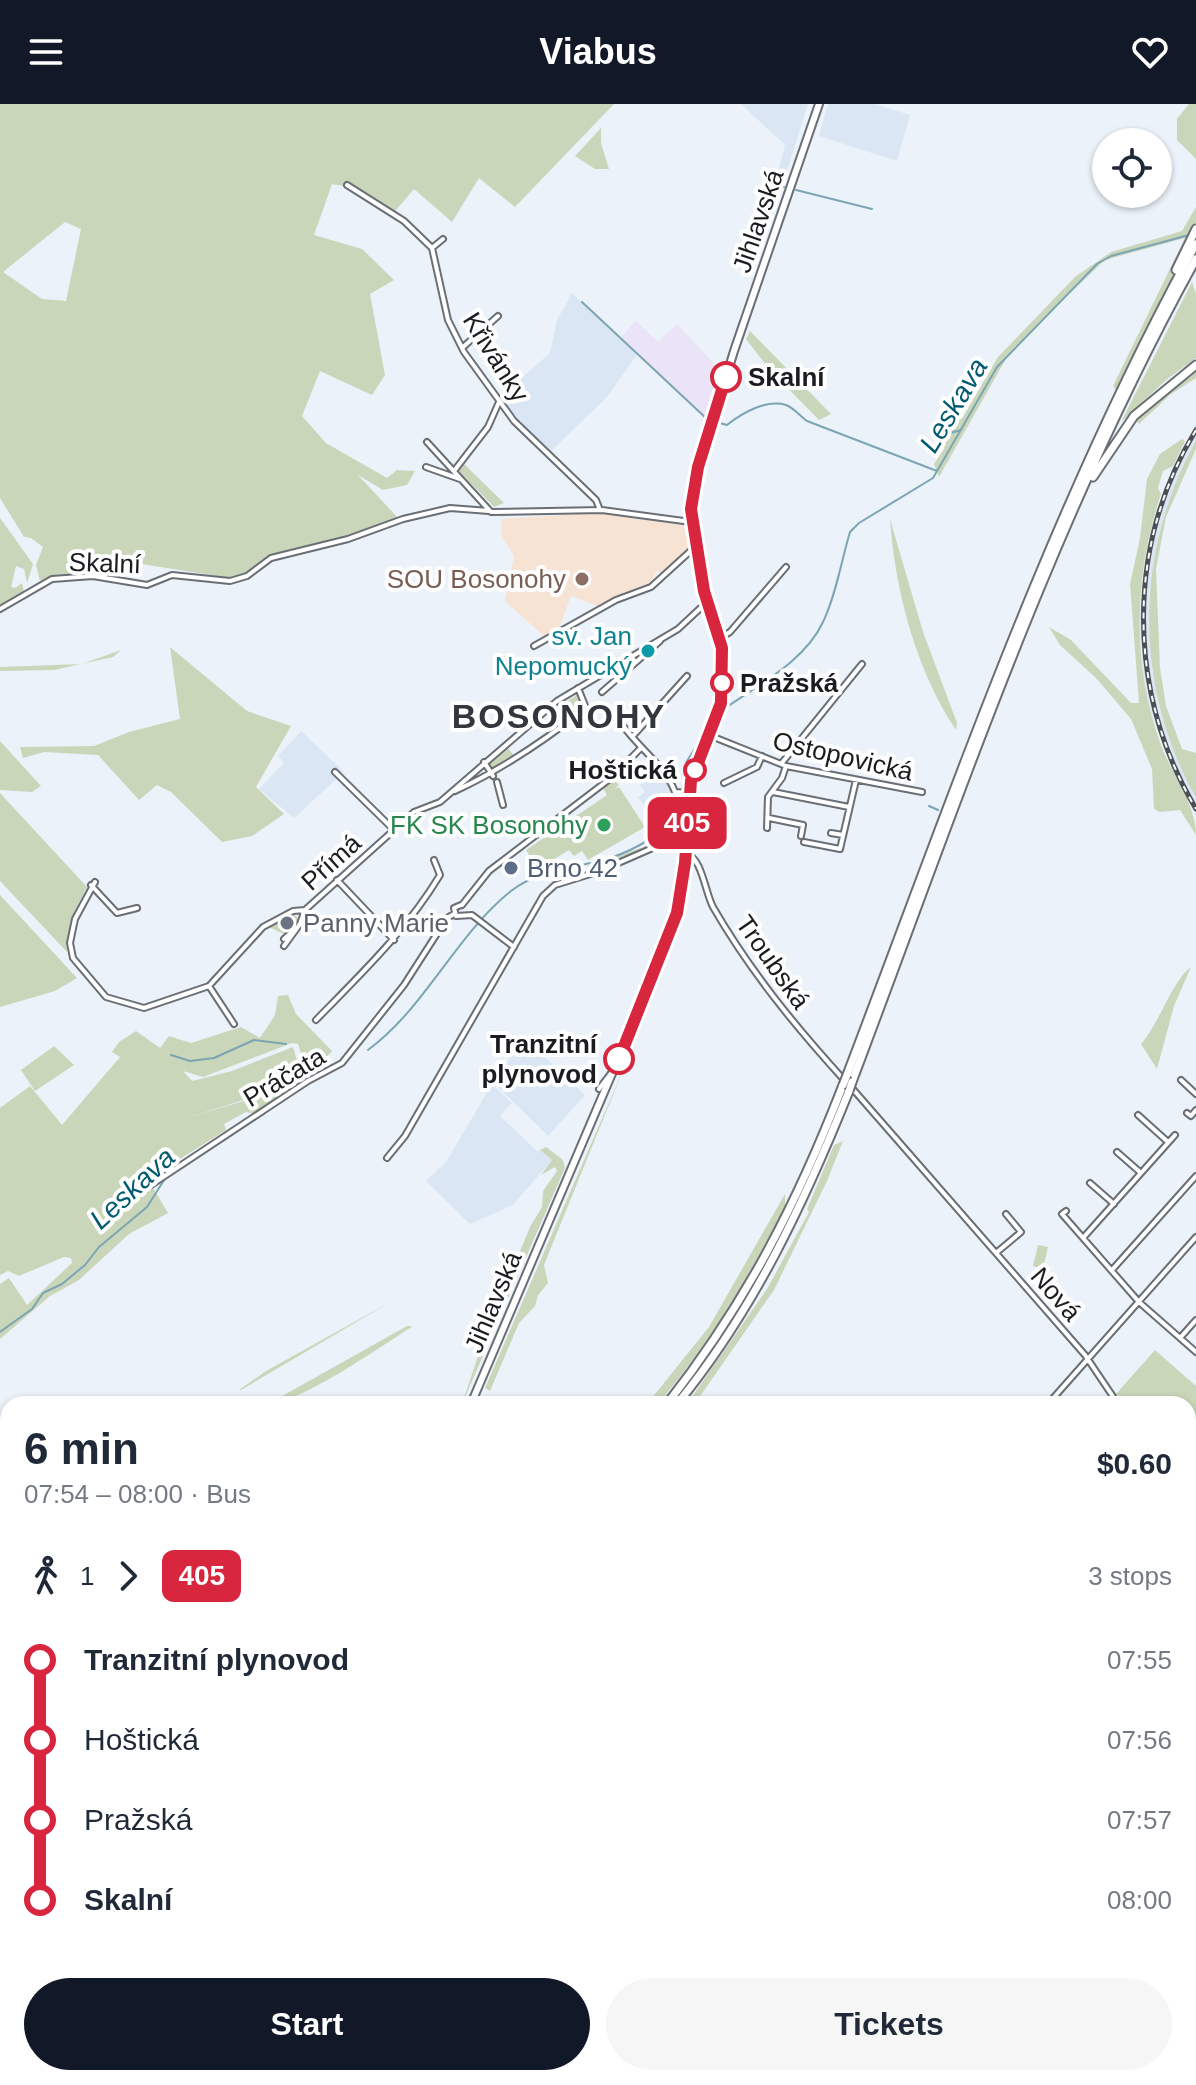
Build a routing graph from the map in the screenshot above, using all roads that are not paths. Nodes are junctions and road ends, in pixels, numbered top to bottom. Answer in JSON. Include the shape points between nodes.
{"nodes":[{"id":1,"x":819,"y":104,"type":"edge"},
{"id":2,"x":347,"y":185,"type":"dead end"},
{"id":3,"x":1196,"y":229,"type":"edge"},
{"id":4,"x":443,"y":239,"type":"dead end"},
{"id":5,"x":1196,"y":244,"type":"edge"},
{"id":6,"x":432,"y":248,"type":"junction"},
{"id":7,"x":1196,"y":259,"type":"edge"},
{"id":8,"x":498,"y":316,"type":"dead end"},
{"id":9,"x":1151,"y":325,"type":"junction"},
{"id":10,"x":462,"y":348,"type":"junction"},
{"id":11,"x":1196,"y":365,"type":"edge"},
{"id":12,"x":499,"y":402,"type":"junction"},
{"id":13,"x":427,"y":442,"type":"dead end"},
{"id":14,"x":426,"y":467,"type":"dead end"},
{"id":15,"x":454,"y":471,"type":"junction"},
{"id":16,"x":462,"y":480,"type":"junction"},
{"id":17,"x":600,"y":510,"type":"junction"},
{"id":18,"x":489,"y":511,"type":"junction"},
{"id":19,"x":692,"y":522,"type":"junction"},
{"id":20,"x":1066,"y":528,"type":"junction"},
{"id":21,"x":696,"y":546,"type":"junction"},
{"id":22,"x":786,"y":567,"type":"dead end"},
{"id":23,"x":707,"y":602,"type":"junction"},
{"id":24,"x":0,"y":609,"type":"edge"},
{"id":25,"x":662,"y":639,"type":"junction"},
{"id":26,"x":718,"y":639,"type":"junction"},
{"id":27,"x":534,"y":646,"type":"dead end"},
{"id":28,"x":635,"y":654,"type":"junction"},
{"id":29,"x":640,"y":661,"type":"junction"},
{"id":30,"x":862,"y":664,"type":"dead end"},
{"id":31,"x":604,"y":673,"type":"junction"},
{"id":32,"x":687,"y":676,"type":"dead end"},
{"id":33,"x":611,"y":685,"type":"junction"},
{"id":34,"x":578,"y":688,"type":"junction"},
{"id":35,"x":602,"y":692,"type":"dead end"},
{"id":36,"x":624,"y":727,"type":"dead end"},
{"id":37,"x":711,"y":736,"type":"junction"},
{"id":38,"x":632,"y":737,"type":"junction"},
{"id":39,"x":640,"y":749,"type":"junction"},
{"id":40,"x":762,"y":756,"type":"junction"},
{"id":41,"x":484,"y":762,"type":"junction"},
{"id":42,"x":783,"y":765,"type":"junction"},
{"id":43,"x":335,"y":772,"type":"dead end"},
{"id":44,"x":492,"y":775,"type":"junction"},
{"id":45,"x":856,"y":780,"type":"junction"},
{"id":46,"x":497,"y":782,"type":"dead end"},
{"id":47,"x":724,"y":783,"type":"dead end"},
{"id":48,"x":773,"y":792,"type":"junction"},
{"id":49,"x":922,"y":792,"type":"dead end"},
{"id":50,"x":684,"y":793,"type":"junction"},
{"id":51,"x":450,"y":794,"type":"junction"},
{"id":52,"x":503,"y":805,"type":"dead end"},
{"id":53,"x":849,"y":807,"type":"junction"},
{"id":54,"x":769,"y":818,"type":"junction"},
{"id":55,"x":767,"y":828,"type":"dead end"},
{"id":56,"x":393,"y":829,"type":"junction"},
{"id":57,"x":831,"y":833,"type":"dead end"},
{"id":58,"x":843,"y":835,"type":"junction"},
{"id":59,"x":687,"y":837,"type":"junction"},
{"id":60,"x":686,"y":853,"type":"junction"},
{"id":61,"x":434,"y":860,"type":"dead end"},
{"id":62,"x":337,"y":880,"type":"junction"},
{"id":63,"x":462,"y":905,"type":"junction"},
{"id":64,"x":137,"y":908,"type":"dead end"},
{"id":65,"x":305,"y":910,"type":"junction"},
{"id":66,"x":465,"y":913,"type":"junction"},
{"id":67,"x":454,"y":914,"type":"junction"},
{"id":68,"x":394,"y":940,"type":"junction"},
{"id":69,"x":284,"y":942,"type":"dead end"},
{"id":70,"x":514,"y":947,"type":"junction"},
{"id":71,"x":209,"y":986,"type":"junction"},
{"id":72,"x":316,"y":1020,"type":"dead end"},
{"id":73,"x":234,"y":1024,"type":"dead end"},
{"id":74,"x":613,"y":1071,"type":"junction"},
{"id":75,"x":1181,"y":1080,"type":"dead end"},
{"id":76,"x":848,"y":1084,"type":"junction"},
{"id":77,"x":599,"y":1089,"type":"dead end"},
{"id":78,"x":1196,"y":1094,"type":"edge"},
{"id":79,"x":1196,"y":1110,"type":"edge"},
{"id":80,"x":1187,"y":1113,"type":"dead end"},
{"id":81,"x":1138,"y":1115,"type":"dead end"},
{"id":82,"x":1175,"y":1135,"type":"dead end"},
{"id":83,"x":1168,"y":1142,"type":"junction"},
{"id":84,"x":1117,"y":1152,"type":"dead end"},
{"id":85,"x":387,"y":1158,"type":"dead end"},
{"id":86,"x":915,"y":1161,"type":"joint"},
{"id":87,"x":1141,"y":1173,"type":"junction"},
{"id":88,"x":1196,"y":1176,"type":"edge"},
{"id":89,"x":1090,"y":1183,"type":"dead end"},
{"id":90,"x":130,"y":1199,"type":"dead end"},
{"id":91,"x":1114,"y":1204,"type":"junction"},
{"id":92,"x":1066,"y":1211,"type":"dead end"},
{"id":93,"x":1006,"y":1214,"type":"dead end"},
{"id":94,"x":1196,"y":1237,"type":"edge"},
{"id":95,"x":1083,"y":1238,"type":"junction"},
{"id":96,"x":996,"y":1253,"type":"junction"},
{"id":97,"x":1112,"y":1270,"type":"junction"},
{"id":98,"x":1139,"y":1302,"type":"junction"},
{"id":99,"x":1196,"y":1320,"type":"edge"},
{"id":100,"x":1180,"y":1338,"type":"junction"},
{"id":101,"x":1196,"y":1352,"type":"edge"},
{"id":102,"x":1087,"y":1359,"type":"junction"},
{"id":103,"x":474,"y":1396,"type":"edge"},
{"id":104,"x":673,"y":1396,"type":"edge"},
{"id":105,"x":684,"y":1396,"type":"edge"},
{"id":106,"x":1055,"y":1396,"type":"edge"},
{"id":107,"x":1112,"y":1396,"type":"edge"}],
"edges":[{"from":1,"to":19,"type":"main road","name":"Jihlavská","via":[[695,478]]},
{"from":2,"to":6,"type":"street","via":[[404,221]]},
{"from":3,"to":9,"type":"highway"},
{"from":4,"to":6,"type":"street"},
{"from":5,"to":9,"type":"highway"},
{"from":6,"to":10,"type":"street","name":"Křivánky","via":[[448,320]]},
{"from":7,"to":20,"type":"highway","via":[[1117,413]]},
{"from":8,"to":10,"type":"street"},
{"from":9,"to":76,"type":"highway","via":[[1039,571]]},
{"from":10,"to":12,"type":"street","name":"Křivánky"},
{"from":11,"to":20,"type":"highway","via":[[1134,416]]},
{"from":12,"to":15,"type":"street","via":[[488,427]]},
{"from":12,"to":17,"type":"street","name":"Křivánky"},
{"from":13,"to":15,"type":"street"},
{"from":14,"to":16,"type":"street"},
{"from":15,"to":16,"type":"street"},
{"from":16,"to":18,"type":"street"},
{"from":17,"to":18,"type":"street","name":"Skalní"},
{"from":17,"to":19,"type":"street","name":"Skalní"},
{"from":18,"to":24,"type":"street","name":"Skalní","via":[[450,508],[403,519],[271,558],[230,581],[172,575],[147,585],[93,576],[52,579]]},
{"from":19,"to":21,"type":"main road"},
{"from":20,"to":76,"type":"highway"},
{"from":21,"to":23,"type":"main road"},
{"from":21,"to":27,"type":"street","via":[[651,587],[616,600]]},
{"from":22,"to":26,"type":"street"},
{"from":23,"to":25,"type":"street"},
{"from":23,"to":26,"type":"main road"},
{"from":25,"to":28,"type":"street"},
{"from":25,"to":29,"type":"street"},
{"from":26,"to":37,"type":"main road","via":[[721,703]]},
{"from":28,"to":29,"type":"street"},
{"from":28,"to":31,"type":"street"},
{"from":29,"to":33,"type":"street"},
{"from":30,"to":42,"type":"street"},
{"from":31,"to":33,"type":"street"},
{"from":31,"to":34,"type":"street"},
{"from":32,"to":38,"type":"street"},
{"from":33,"to":35,"type":"street"},
{"from":34,"to":41,"type":"street"},
{"from":34,"to":44,"type":"street","via":[[586,708]]},
{"from":36,"to":38,"type":"street"},
{"from":37,"to":40,"type":"street","name":"Ostopovická"},
{"from":37,"to":50,"type":"main road"},
{"from":38,"to":39,"type":"street"},
{"from":39,"to":50,"type":"street"},
{"from":39,"to":63,"type":"street","name":"Práčata","via":[[489,871]]},
{"from":40,"to":42,"type":"street","name":"Ostopovická"},
{"from":40,"to":47,"type":"street","via":[[757,767]]},
{"from":41,"to":44,"type":"street"},
{"from":41,"to":51,"type":"street"},
{"from":42,"to":45,"type":"street","name":"Ostopovická"},
{"from":42,"to":48,"type":"street"},
{"from":43,"to":56,"type":"street"},
{"from":44,"to":51,"type":"street"},
{"from":45,"to":49,"type":"street","name":"Ostopovická"},
{"from":45,"to":53,"type":"street"},
{"from":46,"to":52,"type":"street"},
{"from":48,"to":53,"type":"street"},
{"from":48,"to":54,"type":"street","via":[[766,804]]},
{"from":50,"to":59,"type":"main road"},
{"from":51,"to":56,"type":"street","name":"Přímá"},
{"from":53,"to":58,"type":"street"},
{"from":54,"to":55,"type":"street"},
{"from":54,"to":58,"type":"street","via":[[803,825],[803,839],[840,849]]},
{"from":56,"to":62,"type":"street","name":"Přímá"},
{"from":57,"to":58,"type":"street"},
{"from":59,"to":60,"type":"main road"},
{"from":59,"to":70,"type":"street","via":[[555,885]]},
{"from":60,"to":74,"type":"main road","via":[[674,925]]},
{"from":60,"to":76,"type":"street","name":"Troubská","via":[[696,860],[709,898],[738,949]]},
{"from":61,"to":68,"type":"street","via":[[440,875]]},
{"from":62,"to":65,"type":"street","name":"Přímá"},
{"from":62,"to":68,"type":"street"},
{"from":63,"to":66,"type":"street"},
{"from":63,"to":67,"type":"street","name":"Práčata","via":[[454,907]]},
{"from":64,"to":71,"type":"street","via":[[117,913],[93,884],[72,930],[73,958],[106,997],[156,1007]]},
{"from":65,"to":69,"type":"street","name":"Přímá"},
{"from":65,"to":71,"type":"street","via":[[263,927]]},
{"from":66,"to":67,"type":"street"},
{"from":66,"to":70,"type":"street"},
{"from":67,"to":90,"type":"street","name":"Práčata","via":[[342,1063]]},
{"from":68,"to":72,"type":"street"},
{"from":70,"to":85,"type":"street","via":[[405,1136]]},
{"from":71,"to":73,"type":"street"},
{"from":74,"to":77,"type":"street"},
{"from":74,"to":103,"type":"main road","name":"Jihlavská"},
{"from":75,"to":78,"type":"street"},
{"from":76,"to":86,"type":"street","name":"Troubská"},
{"from":76,"to":104,"type":"highway","via":[[767,1258]]},
{"from":76,"to":105,"type":"highway","via":[[805,1197],[773,1262]]},
{"from":79,"to":80,"type":"street","via":[[1191,1116]]},
{"from":81,"to":83,"type":"street"},
{"from":82,"to":83,"type":"street"},
{"from":83,"to":87,"type":"street"},
{"from":84,"to":87,"type":"street"},
{"from":86,"to":96,"type":"street","name":"Nová"},
{"from":87,"to":91,"type":"street"},
{"from":88,"to":97,"type":"street"},
{"from":89,"to":91,"type":"street"},
{"from":91,"to":95,"type":"street"},
{"from":92,"to":95,"type":"street","via":[[1062,1214]]},
{"from":93,"to":96,"type":"street","via":[[1021,1232]]},
{"from":94,"to":98,"type":"street"},
{"from":95,"to":97,"type":"street"},
{"from":96,"to":102,"type":"street","name":"Nová"},
{"from":97,"to":98,"type":"street"},
{"from":98,"to":100,"type":"street"},
{"from":98,"to":102,"type":"street"},
{"from":99,"to":100,"type":"street"},
{"from":100,"to":101,"type":"street"},
{"from":102,"to":106,"type":"street"},
{"from":102,"to":107,"type":"street","name":"Nová"}]}
